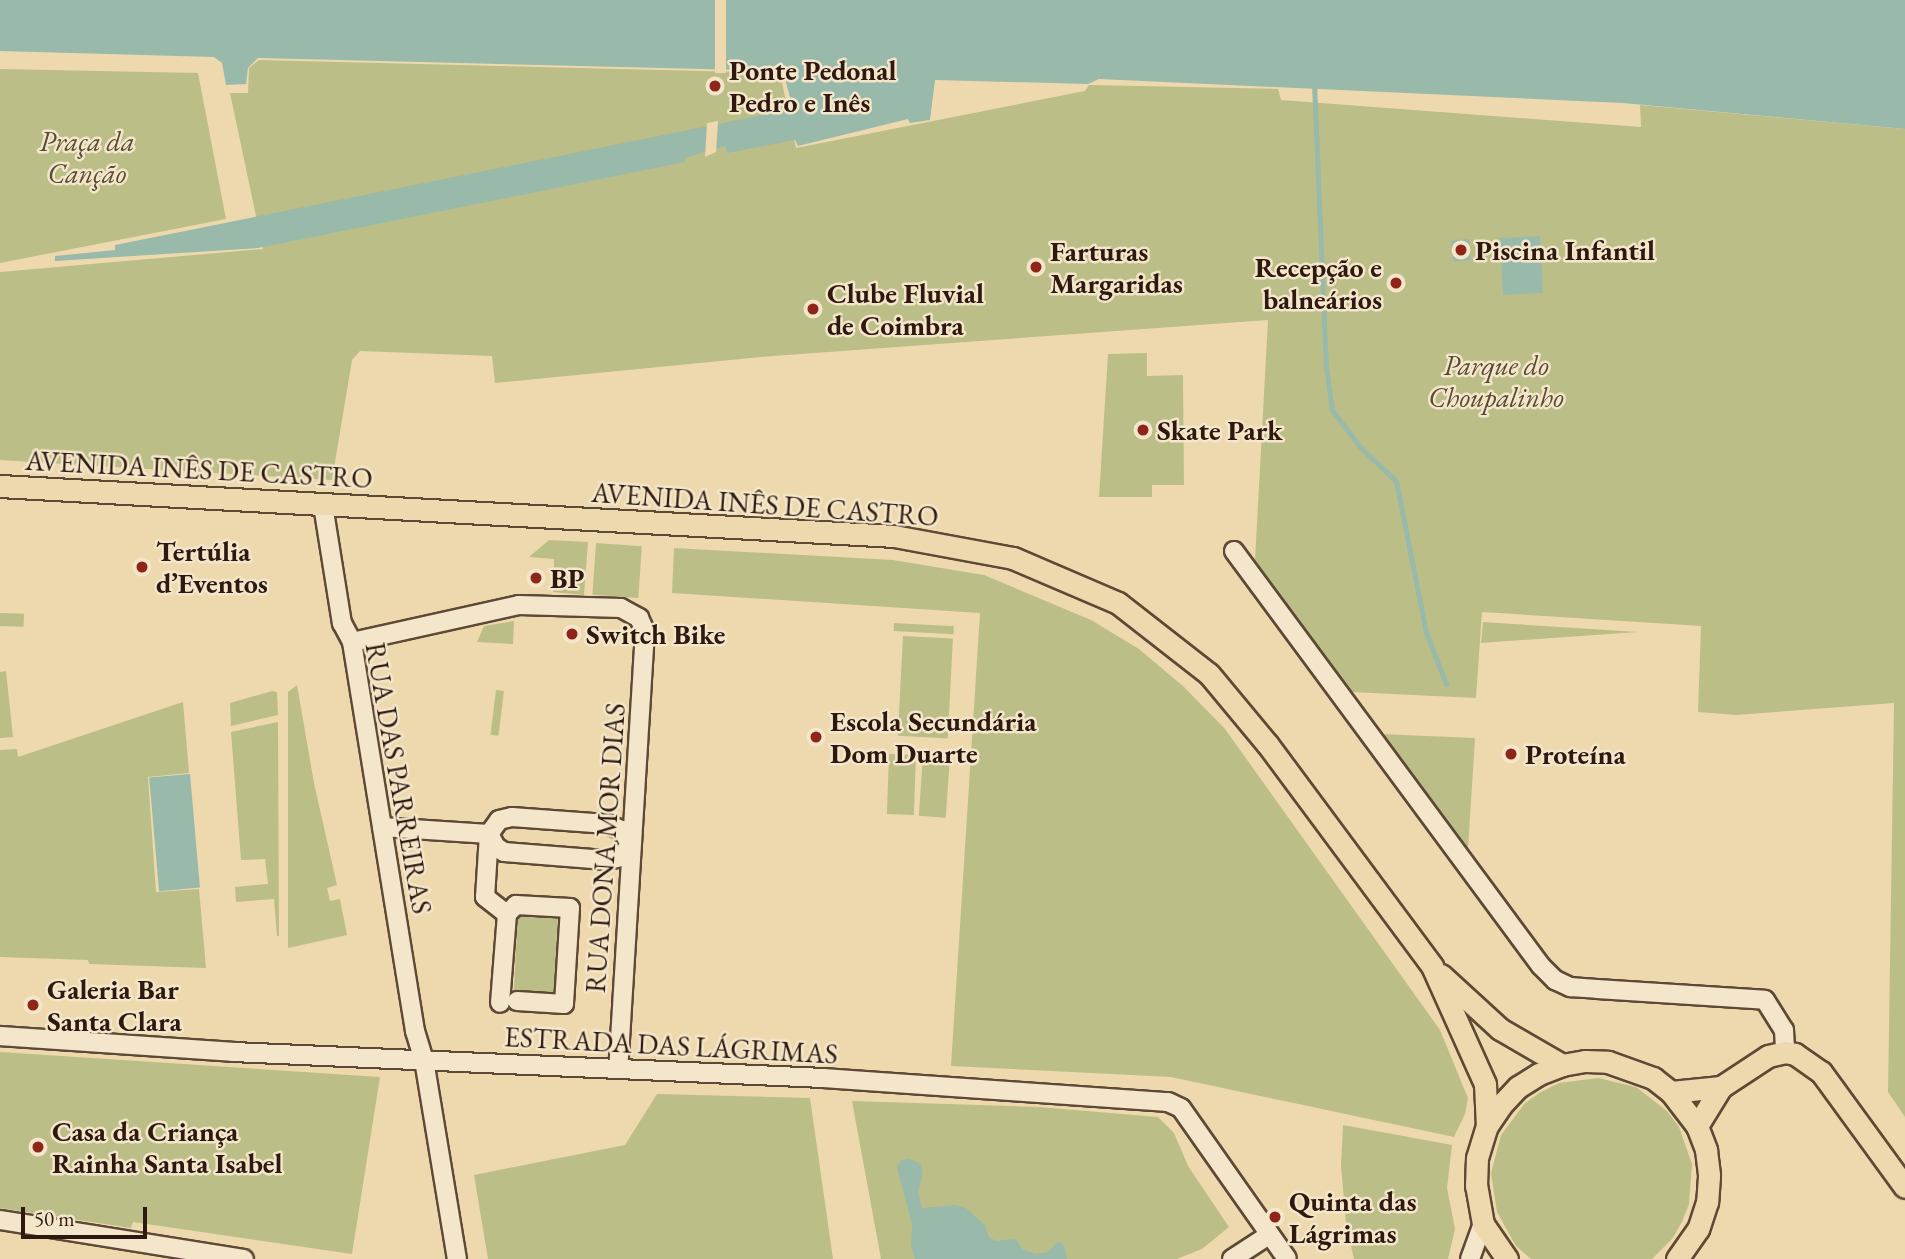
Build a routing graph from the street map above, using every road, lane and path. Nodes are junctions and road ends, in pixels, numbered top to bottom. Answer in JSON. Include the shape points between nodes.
{"nodes":[{"id":1,"x":0,"y":486,"type":"edge"},
{"id":2,"x":323,"y":505,"type":"junction"},
{"id":3,"x":1234,"y":551,"type":"dead end"},
{"id":4,"x":352,"y":642,"type":"junction"},
{"id":5,"x":383,"y":827,"type":"junction"},
{"id":6,"x":489,"y":834,"type":"junction"},
{"id":7,"x":631,"y":846,"type":"junction"},
{"id":8,"x":507,"y":914,"type":"junction"},
{"id":9,"x":1432,"y":967,"type":"junction"},
{"id":10,"x":0,"y":1036,"type":"edge"},
{"id":11,"x":1786,"y":1052,"type":"junction"},
{"id":12,"x":424,"y":1060,"type":"junction"},
{"id":13,"x":1562,"y":1065,"type":"junction"},
{"id":14,"x":618,"y":1067,"type":"junction"},
{"id":15,"x":1721,"y":1087,"type":"junction"},
{"id":16,"x":1671,"y":1092,"type":"junction"},
{"id":17,"x":1487,"y":1126,"type":"junction"},
{"id":18,"x":1697,"y":1126,"type":"junction"},
{"id":19,"x":1905,"y":1187,"type":"edge"},
{"id":20,"x":0,"y":1220,"type":"edge"},
{"id":21,"x":1483,"y":1224,"type":"junction"},
{"id":22,"x":1269,"y":1235,"type":"junction"},
{"id":23,"x":161,"y":1253,"type":"edge"},
{"id":24,"x":1681,"y":1257,"type":"edge"},
{"id":25,"x":244,"y":1259,"type":"edge"},
{"id":26,"x":457,"y":1259,"type":"edge"},
{"id":27,"x":1232,"y":1259,"type":"edge"},
{"id":28,"x":1287,"y":1259,"type":"edge"},
{"id":29,"x":1470,"y":1259,"type":"edge"},
{"id":30,"x":1507,"y":1259,"type":"edge"}],
"edges":[{"from":1,"to":2,"type":"main road","name":"AVENIDA INÊS DE CASTRO"},
{"from":2,"to":4,"type":"street","name":"RUA DAS PARREIRAS","via":[[342,623]]},
{"from":2,"to":9,"type":"main road","name":"AVENIDA INÊS DE CASTRO","via":[[894,536],[1013,558],[1118,603],[1209,674],[1268,745]]},
{"from":3,"to":11,"type":"street","via":[[1555,980],[1570,987],[1765,1000],[1784,1030]]},
{"from":4,"to":5,"type":"street","name":"RUA DAS PARREIRAS"},
{"from":4,"to":7,"type":"street","name":"RUA DONA MOR DIAS","via":[[519,605],[621,608],[639,618],[645,631]]},
{"from":5,"to":6,"type":"street"},
{"from":5,"to":12,"type":"street","name":"RUA DAS PARREIRAS","via":[[415,1031]]},
{"from":6,"to":7,"type":"street","via":[[503,852],[604,860],[617,858]]},
{"from":6,"to":7,"type":"street","via":[[499,820],[512,817],[607,824],[622,830]]},
{"from":6,"to":8,"type":"street","via":[[485,897]]},
{"from":7,"to":14,"type":"street","name":"RUA DONA MOR DIAS"},
{"from":8,"to":8,"type":"street","via":[[508,1002],[564,1004],[570,908],[516,905]]},
{"from":9,"to":13,"type":"main road","name":"AVENIDA INÊS DE CASTRO","via":[[1500,1029]]},
{"from":9,"to":17,"type":"main road","name":"AVENIDA INÊS DE CASTRO","via":[[1482,1075]]},
{"from":10,"to":12,"type":"street","name":"ESTRADA DAS LÁGRIMAS"},
{"from":11,"to":15,"type":"main road","via":[[1768,1056]]},
{"from":11,"to":19,"type":"main road","via":[[1805,1058],[1821,1072]]},
{"from":12,"to":14,"type":"street","name":"ESTRADA DAS LÁGRIMAS"},
{"from":12,"to":26,"type":"street","name":"RUA DAS PARREIRAS"},
{"from":13,"to":16,"type":"main road","via":[[1608,1062],[1631,1068]]},
{"from":13,"to":17,"type":"main road","via":[[1518,1087]]},
{"from":14,"to":22,"type":"street","name":"ESTRADA DAS LÁGRIMAS","via":[[1168,1102],[1188,1117]]},
{"from":15,"to":16,"type":"main road"},
{"from":15,"to":18,"type":"main road"},
{"from":16,"to":18,"type":"main road"},
{"from":17,"to":21,"type":"main road","via":[[1476,1158]]},
{"from":18,"to":24,"type":"main road","via":[[1706,1150],[1707,1202]]},
{"from":20,"to":23,"type":"street","via":[[96,1236]]},
{"from":21,"to":29,"type":"street"},
{"from":21,"to":30,"type":"main road"},
{"from":22,"to":27,"type":"street"},
{"from":22,"to":28,"type":"street"},
{"from":23,"to":25,"type":"street"}]}
